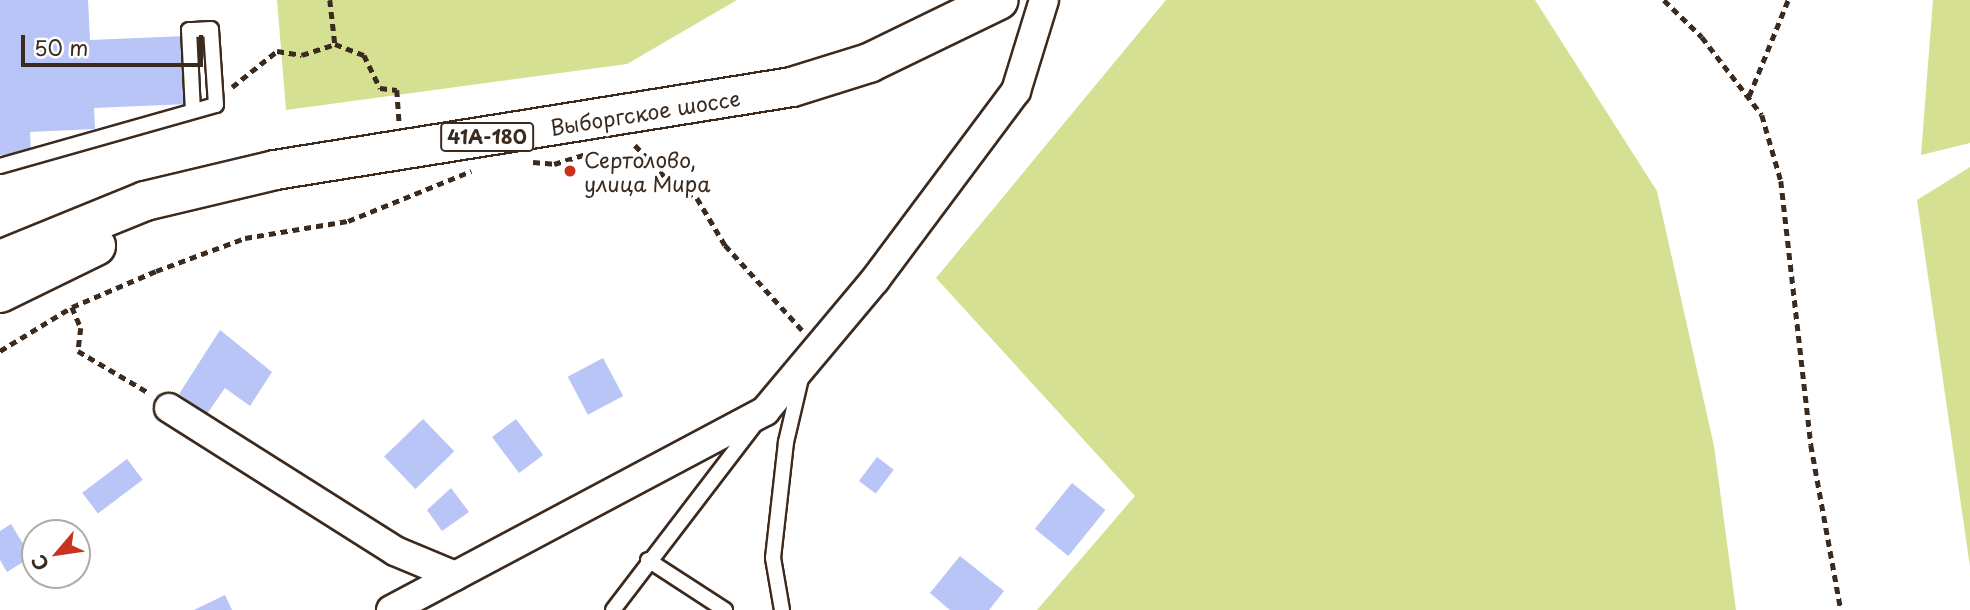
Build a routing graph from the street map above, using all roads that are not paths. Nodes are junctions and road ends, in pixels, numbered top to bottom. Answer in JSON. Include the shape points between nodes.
{"nodes":[{"id":1,"x":999,"y":0,"type":"edge"},
{"id":2,"x":1044,"y":0,"type":"edge"},
{"id":3,"x":193,"y":111,"type":"junction"},
{"id":4,"x":0,"y":166,"type":"edge"},
{"id":5,"x":275,"y":170,"type":"junction"},
{"id":6,"x":0,"y":260,"type":"edge"},
{"id":7,"x":0,"y":293,"type":"edge"},
{"id":8,"x":803,"y":366,"type":"junction"},
{"id":9,"x":169,"y":408,"type":"road end"},
{"id":10,"x":765,"y":411,"type":"junction"},
{"id":11,"x":648,"y":560,"type":"junction"},
{"id":12,"x":456,"y":576,"type":"junction"},
{"id":13,"x":391,"y":610,"type":"edge"},
{"id":14,"x":613,"y":610,"type":"edge"},
{"id":15,"x":725,"y":610,"type":"edge"},
{"id":16,"x":782,"y":610,"type":"edge"}],
"edges":[{"from":1,"to":5,"type":"main road","name":"Выборгское шоссе","number":"41А-180","via":[[881,58],[792,87]]},
{"from":2,"to":8,"type":"street","via":[[1016,91]]},
{"from":3,"to":3,"type":"lane","via":[[216,105],[211,29],[189,30]]},
{"from":3,"to":4,"type":"lane"},
{"from":5,"to":6,"type":"main road","name":"Выборгское шоссе","number":"41А-180","via":[[145,201]]},
{"from":5,"to":7,"type":"main road","name":"Выборгское шоссе","number":"41А-180"},
{"from":8,"to":10,"type":"street"},
{"from":8,"to":16,"type":"lane","via":[[786,442],[773,558],[774,592]]},
{"from":9,"to":12,"type":"street","via":[[395,551]]},
{"from":10,"to":11,"type":"lane"},
{"from":10,"to":12,"type":"street"},
{"from":11,"to":14,"type":"lane"},
{"from":11,"to":15,"type":"lane"},
{"from":12,"to":13,"type":"street"}]}
